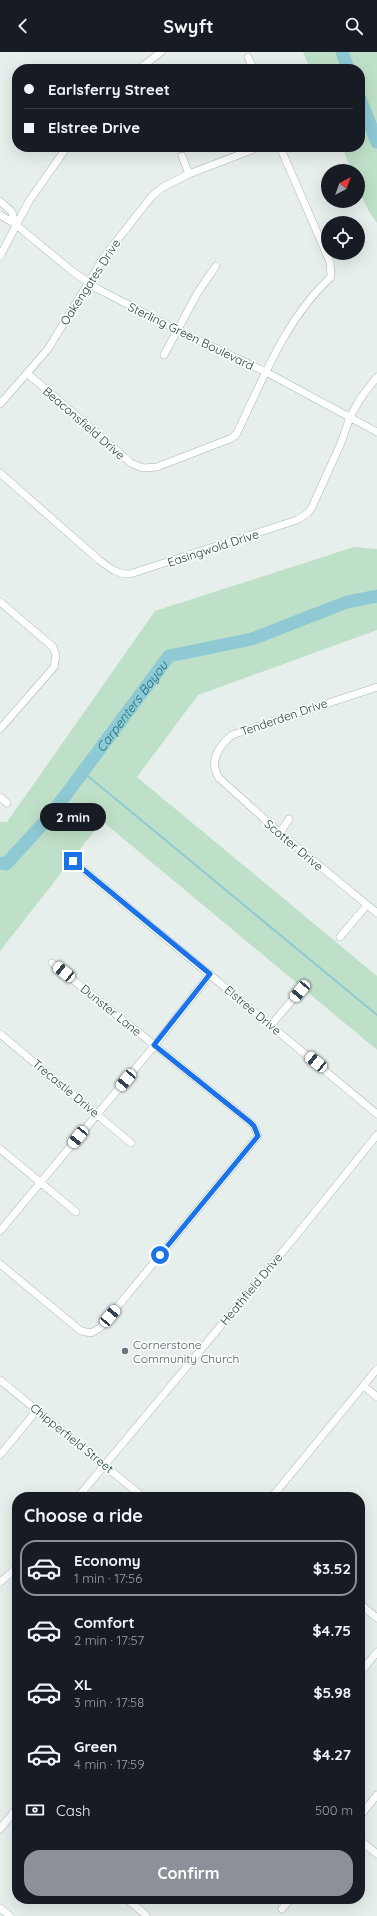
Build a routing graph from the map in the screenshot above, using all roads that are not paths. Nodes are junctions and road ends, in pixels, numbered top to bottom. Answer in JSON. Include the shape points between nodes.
{"nodes":[{"id":1,"x":161,"y":52,"type":"edge"},
{"id":2,"x":248,"y":57,"type":"dead end"},
{"id":3,"x":145,"y":64,"type":"edge"},
{"id":4,"x":251,"y":64,"type":"edge"},
{"id":5,"x":63,"y":152,"type":"edge"},
{"id":6,"x":246,"y":152,"type":"edge"},
{"id":7,"x":282,"y":152,"type":"edge"},
{"id":8,"x":182,"y":156,"type":"dead end"},
{"id":9,"x":188,"y":174,"type":"junction"},
{"id":10,"x":0,"y":201,"type":"edge"},
{"id":11,"x":0,"y":215,"type":"edge"},
{"id":12,"x":15,"y":224,"type":"junction"},
{"id":13,"x":0,"y":256,"type":"edge"},
{"id":14,"x":216,"y":266,"type":"dead end"},
{"id":15,"x":89,"y":283,"type":"junction"},
{"id":16,"x":177,"y":330,"type":"junction"},
{"id":17,"x":164,"y":355,"type":"dead end"},
{"id":18,"x":266,"y":372,"type":"junction"},
{"id":19,"x":27,"y":373,"type":"junction"},
{"id":20,"x":377,"y":377,"type":"edge"},
{"id":21,"x":0,"y":404,"type":"edge"},
{"id":22,"x":350,"y":417,"type":"junction"},
{"id":23,"x":377,"y":432,"type":"edge"},
{"id":24,"x":0,"y":473,"type":"edge"},
{"id":25,"x":0,"y":602,"type":"edge"},
{"id":26,"x":377,"y":687,"type":"edge"},
{"id":27,"x":0,"y":728,"type":"edge"},
{"id":28,"x":215,"y":772,"type":"joint"},
{"id":29,"x":0,"y":797,"type":"edge"},
{"id":30,"x":6,"y":803,"type":"dead end"},
{"id":31,"x":289,"y":819,"type":"dead end"},
{"id":32,"x":280,"y":833,"type":"junction"},
{"id":33,"x":73,"y":861,"type":"dead end"},
{"id":34,"x":367,"y":905,"type":"junction"},
{"id":35,"x":377,"y":913,"type":"edge"},
{"id":36,"x":340,"y":937,"type":"dead end"},
{"id":37,"x":52,"y":963,"type":"dead end"},
{"id":38,"x":210,"y":974,"type":"junction"},
{"id":39,"x":300,"y":991,"type":"dead end"},
{"id":40,"x":271,"y":1025,"type":"junction"},
{"id":41,"x":0,"y":1034,"type":"edge"},
{"id":42,"x":154,"y":1045,"type":"junction"},
{"id":43,"x":97,"y":1114,"type":"junction"},
{"id":44,"x":377,"y":1114,"type":"edge"},
{"id":45,"x":377,"y":1134,"type":"edge"},
{"id":46,"x":131,"y":1143,"type":"dead end"},
{"id":47,"x":0,"y":1149,"type":"edge"},
{"id":48,"x":40,"y":1182,"type":"junction"},
{"id":49,"x":76,"y":1212,"type":"dead end"},
{"id":50,"x":0,"y":1231,"type":"edge"},
{"id":51,"x":0,"y":1264,"type":"edge"},
{"id":52,"x":377,"y":1369,"type":"edge"},
{"id":53,"x":0,"y":1380,"type":"edge"},
{"id":54,"x":364,"y":1386,"type":"junction"},
{"id":55,"x":377,"y":1397,"type":"edge"},
{"id":56,"x":37,"y":1410,"type":"junction"},
{"id":57,"x":0,"y":1455,"type":"edge"},
{"id":58,"x":104,"y":1465,"type":"junction"},
{"id":59,"x":82,"y":1492,"type":"edge"},
{"id":60,"x":137,"y":1492,"type":"edge"},
{"id":61,"x":276,"y":1492,"type":"edge"},
{"id":62,"x":12,"y":1572,"type":"edge"},
{"id":63,"x":0,"y":1582,"type":"edge"},
{"id":64,"x":365,"y":1608,"type":"edge"},
{"id":65,"x":377,"y":1618,"type":"edge"},
{"id":66,"x":377,"y":1652,"type":"edge"},
{"id":67,"x":365,"y":1667,"type":"edge"},
{"id":68,"x":377,"y":1795,"type":"edge"},
{"id":69,"x":365,"y":1810,"type":"edge"},
{"id":70,"x":12,"y":1814,"type":"edge"},
{"id":71,"x":0,"y":1828,"type":"edge"},
{"id":72,"x":365,"y":1844,"type":"edge"},
{"id":73,"x":377,"y":1854,"type":"edge"},
{"id":74,"x":133,"y":1904,"type":"edge"},
{"id":75,"x":286,"y":1904,"type":"edge"},
{"id":76,"x":0,"y":1908,"type":"edge"},
{"id":77,"x":282,"y":1908,"type":"dead end"},
{"id":78,"x":146,"y":1915,"type":"dead end"},
{"id":79,"x":10,"y":1916,"type":"edge"}],
"edges":[{"from":1,"to":3,"type":"street"},
{"from":2,"to":4,"type":"street"},
{"from":5,"to":12,"type":"street"},
{"from":6,"to":9,"type":"street","name":"Oakengates Drive"},
{"from":7,"to":18,"type":"street","name":"Beaconsfield Drive","via":[[330,262],[331,277],[283,337]]},
{"from":8,"to":9,"type":"street"},
{"from":9,"to":15,"type":"street","name":"Oakengates Drive","via":[[152,196],[104,257]]},
{"from":10,"to":12,"type":"street","name":"Sterling Green Boulevard","via":[[12,212]]},
{"from":11,"to":12,"type":"street","name":"Sterling Green Boulevard"},
{"from":12,"to":13,"type":"street"},
{"from":12,"to":15,"type":"street","name":"Sterling Green Boulevard"},
{"from":14,"to":16,"type":"street"},
{"from":15,"to":16,"type":"street","name":"Sterling Green Boulevard"},
{"from":15,"to":19,"type":"street","name":"Oakengates Drive","via":[[48,349]]},
{"from":16,"to":17,"type":"street"},
{"from":16,"to":18,"type":"street","name":"Sterling Green Boulevard"},
{"from":18,"to":19,"type":"street","name":"Beaconsfield Drive","via":[[238,433],[232,438],[156,467],[143,468],[131,463]]},
{"from":18,"to":22,"type":"street","name":"Sterling Green Boulevard"},
{"from":19,"to":21,"type":"street","name":"Oakengates Drive"},
{"from":20,"to":22,"type":"street","name":"Easingwold Drive"},
{"from":22,"to":23,"type":"street","name":"Sterling Green Boulevard"},
{"from":22,"to":24,"type":"street","name":"Easingwold Drive","via":[[319,494],[308,513],[297,520],[130,574],[123,575],[114,571]]},
{"from":25,"to":27,"type":"street","via":[[53,647],[56,656],[54,666]]},
{"from":26,"to":28,"type":"street","name":"Tenderden Drive","via":[[232,735],[214,757]]},
{"from":28,"to":32,"type":"street","name":"Scotter Drive"},
{"from":29,"to":30,"type":"street"},
{"from":31,"to":32,"type":"street"},
{"from":32,"to":34,"type":"street","name":"Scotter Drive"},
{"from":33,"to":38,"type":"street","name":"Elstree Drive"},
{"from":34,"to":35,"type":"street","name":"Scotter Drive"},
{"from":34,"to":36,"type":"street"},
{"from":37,"to":42,"type":"street","name":"Dunster Lane"},
{"from":38,"to":40,"type":"street","name":"Elstree Drive"},
{"from":38,"to":42,"type":"street"},
{"from":39,"to":40,"type":"street"},
{"from":40,"to":44,"type":"street","name":"Elstree Drive"},
{"from":41,"to":43,"type":"street","name":"Trecastle Drive"},
{"from":42,"to":43,"type":"street"},
{"from":42,"to":51,"type":"street","name":"Dunster Lane","via":[[250,1122],[258,1136],[100,1328],[91,1333],[81,1331]]},
{"from":43,"to":46,"type":"street","name":"Trecastle Drive"},
{"from":43,"to":48,"type":"street"},
{"from":45,"to":58,"type":"street","name":"Heathfield Drive","via":[[294,1238]]},
{"from":47,"to":48,"type":"street"},
{"from":48,"to":49,"type":"street"},
{"from":48,"to":50,"type":"street"},
{"from":52,"to":54,"type":"street"},
{"from":53,"to":56,"type":"street","name":"Chipperfield Street"},
{"from":54,"to":55,"type":"street"},
{"from":54,"to":61,"type":"street"},
{"from":56,"to":57,"type":"street"},
{"from":56,"to":58,"type":"street","name":"Chipperfield Street"},
{"from":58,"to":59,"type":"street","name":"Heathfield Drive"},
{"from":58,"to":60,"type":"street","name":"Chipperfield Street"},
{"from":62,"to":63,"type":"street"},
{"from":64,"to":65,"type":"street"},
{"from":66,"to":67,"type":"street"},
{"from":68,"to":69,"type":"street"},
{"from":70,"to":71,"type":"street"},
{"from":72,"to":73,"type":"street"},
{"from":74,"to":78,"type":"street"},
{"from":75,"to":77,"type":"street"},
{"from":76,"to":79,"type":"street"}]}
